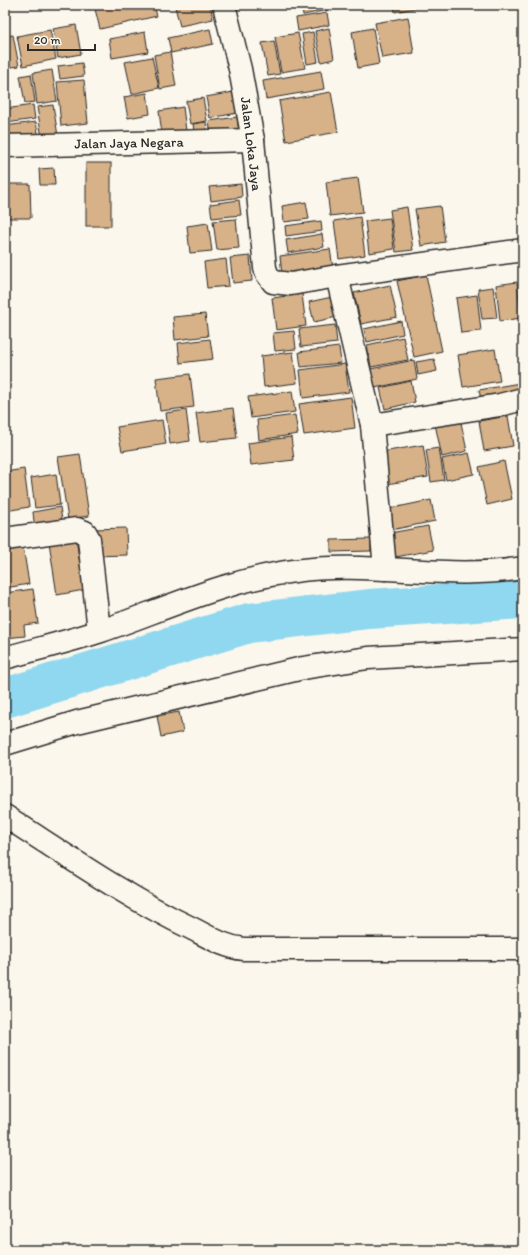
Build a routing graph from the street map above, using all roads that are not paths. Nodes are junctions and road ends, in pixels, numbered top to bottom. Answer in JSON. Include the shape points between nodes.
{"nodes":[{"id":1,"x":224,"y":5,"type":"edge"},
{"id":2,"x":253,"y":140,"type":"junction"},
{"id":3,"x":5,"y":146,"type":"edge"},
{"id":4,"x":523,"y":250,"type":"edge"},
{"id":5,"x":337,"y":276,"type":"junction"},
{"id":6,"x":523,"y":399,"type":"edge"},
{"id":7,"x":372,"y":425,"type":"junction"},
{"id":8,"x":5,"y":539,"type":"edge"},
{"id":9,"x":523,"y":568,"type":"edge"},
{"id":10,"x":385,"y":569,"type":"junction"},
{"id":11,"x":100,"y":631,"type":"junction"},
{"id":12,"x":523,"y":648,"type":"edge"},
{"id":13,"x":5,"y":658,"type":"edge"},
{"id":14,"x":5,"y":744,"type":"edge"},
{"id":15,"x":5,"y":816,"type":"edge"},
{"id":16,"x":523,"y":949,"type":"edge"}],
"edges":[{"from":1,"to":2,"type":"street","name":"Jalan Loka Jaya","via":[[240,69]]},
{"from":2,"to":3,"type":"street","name":"Jalan Jaya Negara"},
{"from":2,"to":5,"type":"street","name":"Jalan Loka Jaya","via":[[264,268],[267,274],[273,282],[291,284]]},
{"from":4,"to":5,"type":"street"},
{"from":5,"to":7,"type":"street"},
{"from":6,"to":7,"type":"street","via":[[500,405]]},
{"from":7,"to":10,"type":"street"},
{"from":8,"to":11,"type":"street","via":[[77,529],[85,532],[89,539]]},
{"from":9,"to":10,"type":"street","via":[[460,573]]},
{"from":10,"to":11,"type":"street","via":[[335,567],[255,578],[215,589]]},
{"from":11,"to":13,"type":"street"},
{"from":12,"to":14,"type":"street","via":[[368,658],[303,668],[77,722]]},
{"from":15,"to":16,"type":"street","via":[[156,911],[222,944],[244,949]]}]}
